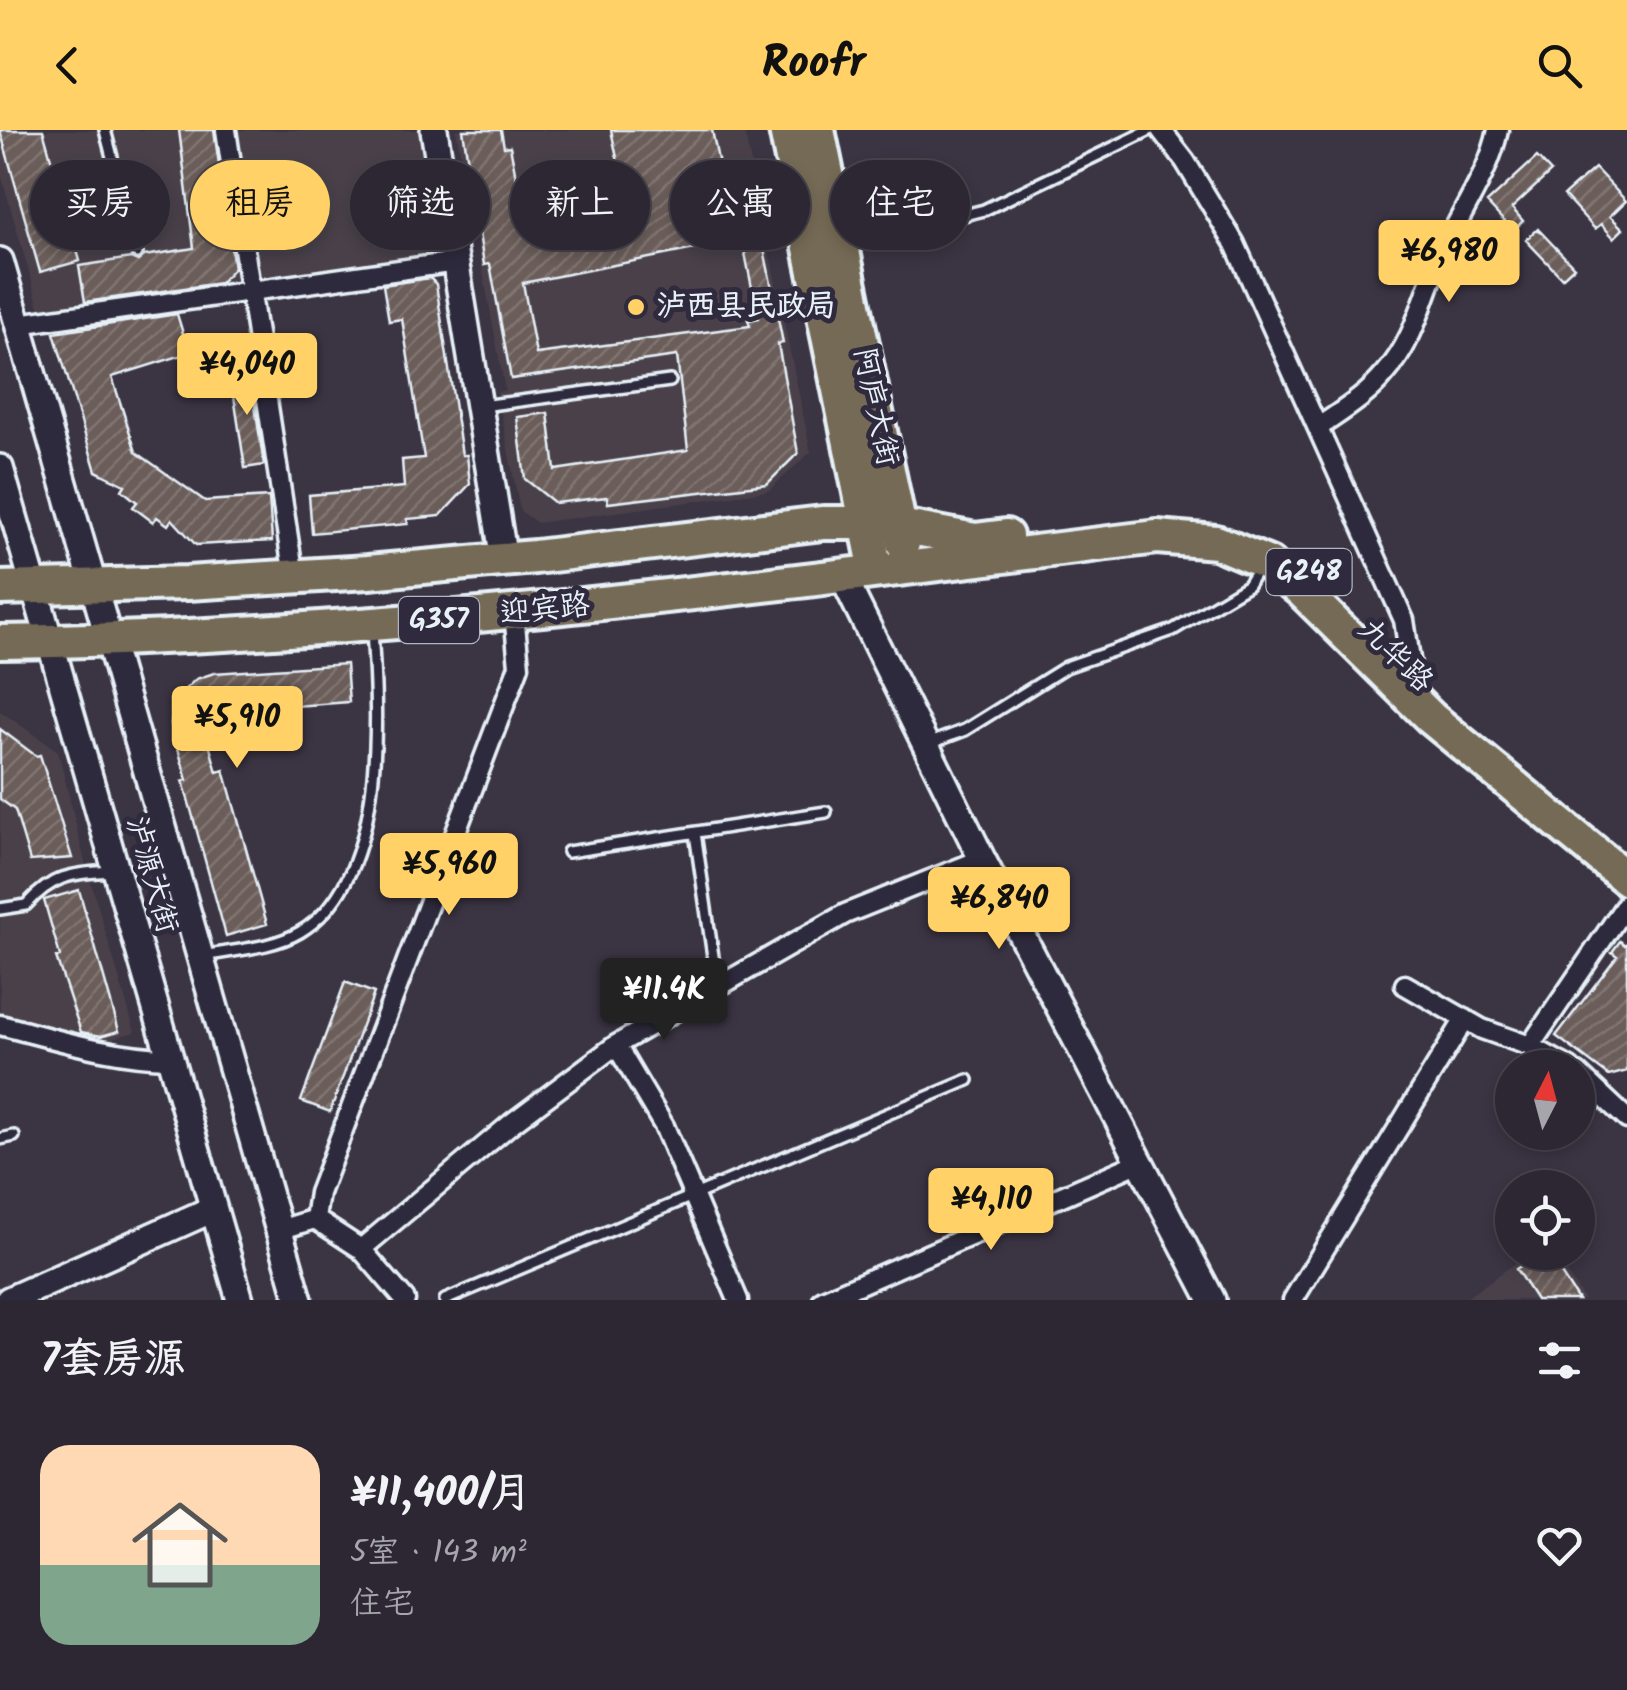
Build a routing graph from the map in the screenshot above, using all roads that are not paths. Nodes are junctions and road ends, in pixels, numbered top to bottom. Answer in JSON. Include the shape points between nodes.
{"nodes":[{"id":1,"x":105,"y":130,"type":"edge"},
{"id":2,"x":226,"y":130,"type":"edge"},
{"id":3,"x":434,"y":130,"type":"edge"},
{"id":4,"x":786,"y":130,"type":"edge"},
{"id":5,"x":818,"y":130,"type":"edge"},
{"id":6,"x":1150,"y":130,"type":"edge"},
{"id":7,"x":1161,"y":130,"type":"edge"},
{"id":8,"x":1498,"y":130,"type":"edge"},
{"id":9,"x":830,"y":189,"type":"edge"},
{"id":10,"x":970,"y":214,"type":"edge"},
{"id":11,"x":842,"y":250,"type":"edge"},
{"id":12,"x":137,"y":253,"type":"dead end"},
{"id":13,"x":0,"y":261,"type":"edge"},
{"id":14,"x":456,"y":262,"type":"junction"},
{"id":15,"x":250,"y":291,"type":"junction"},
{"id":16,"x":18,"y":324,"type":"junction"},
{"id":17,"x":670,"y":381,"type":"dead end"},
{"id":18,"x":479,"y":406,"type":"junction"},
{"id":19,"x":1319,"y":427,"type":"junction"},
{"id":20,"x":0,"y":468,"type":"edge"},
{"id":21,"x":866,"y":522,"type":"junction"},
{"id":22,"x":900,"y":526,"type":"junction"},
{"id":23,"x":504,"y":560,"type":"junction"},
{"id":24,"x":1263,"y":561,"type":"junction"},
{"id":25,"x":892,"y":569,"type":"junction"},
{"id":26,"x":842,"y":575,"type":"junction"},
{"id":27,"x":294,"y":577,"type":"junction"},
{"id":28,"x":93,"y":586,"type":"junction"},
{"id":29,"x":0,"y":588,"type":"edge"},
{"id":30,"x":34,"y":588,"type":"junction"},
{"id":31,"x":514,"y":613,"type":"junction"},
{"id":32,"x":372,"y":626,"type":"junction"},
{"id":33,"x":108,"y":640,"type":"junction"},
{"id":34,"x":0,"y":642,"type":"edge"},
{"id":35,"x":50,"y":642,"type":"junction"},
{"id":36,"x":1412,"y":672,"type":"junction"},
{"id":37,"x":926,"y":744,"type":"junction"},
{"id":38,"x":826,"y":812,"type":"dead end"},
{"id":39,"x":695,"y":833,"type":"junction"},
{"id":40,"x":568,"y":852,"type":"dead end"},
{"id":41,"x":1627,"y":855,"type":"edge"},
{"id":42,"x":982,"y":858,"type":"junction"},
{"id":43,"x":116,"y":871,"type":"junction"},
{"id":44,"x":1627,"y":879,"type":"edge"},
{"id":45,"x":1627,"y":902,"type":"edge"},
{"id":46,"x":0,"y":909,"type":"edge"},
{"id":47,"x":200,"y":957,"type":"junction"},
{"id":48,"x":717,"y":984,"type":"junction"},
{"id":49,"x":1405,"y":985,"type":"dead end"},
{"id":50,"x":1466,"y":1019,"type":"junction"},
{"id":51,"x":0,"y":1025,"type":"edge"},
{"id":52,"x":616,"y":1044,"type":"junction"},
{"id":53,"x":1530,"y":1046,"type":"junction"},
{"id":54,"x":1537,"y":1050,"type":"edge"},
{"id":55,"x":170,"y":1058,"type":"junction"},
{"id":56,"x":968,"y":1080,"type":"dead end"},
{"id":57,"x":1595,"y":1088,"type":"edge"},
{"id":58,"x":1627,"y":1119,"type":"edge"},
{"id":59,"x":14,"y":1136,"type":"dead end"},
{"id":60,"x":0,"y":1139,"type":"edge"},
{"id":61,"x":1140,"y":1162,"type":"junction"},
{"id":62,"x":694,"y":1195,"type":"junction"},
{"id":63,"x":213,"y":1209,"type":"junction"},
{"id":64,"x":315,"y":1218,"type":"junction"},
{"id":65,"x":279,"y":1230,"type":"junction"},
{"id":66,"x":361,"y":1249,"type":"junction"},
{"id":67,"x":8,"y":1300,"type":"edge"},
{"id":68,"x":240,"y":1300,"type":"edge"},
{"id":69,"x":299,"y":1300,"type":"edge"},
{"id":70,"x":405,"y":1300,"type":"edge"},
{"id":71,"x":445,"y":1300,"type":"edge"},
{"id":72,"x":738,"y":1300,"type":"edge"},
{"id":73,"x":823,"y":1300,"type":"edge"},
{"id":74,"x":1212,"y":1300,"type":"edge"},
{"id":75,"x":1294,"y":1300,"type":"edge"}],
"edges":[{"from":1,"to":12,"type":"lane"},
{"from":2,"to":15,"type":"street"},
{"from":3,"to":14,"type":"main road"},
{"from":4,"to":21,"type":"highway"},
{"from":5,"to":9,"type":"highway","name":"阿庐大街"},
{"from":6,"to":10,"type":"lane"},
{"from":7,"to":19,"type":"street","via":[[1235,244]]},
{"from":8,"to":19,"type":"street","via":[[1399,357],[1372,389]]},
{"from":11,"to":22,"type":"highway","name":"阿庐大街"},
{"from":13,"to":16,"type":"main road","name":"泸源大街"},
{"from":14,"to":15,"type":"street"},
{"from":14,"to":18,"type":"main road"},
{"from":15,"to":16,"type":"street"},
{"from":15,"to":27,"type":"street"},
{"from":16,"to":28,"type":"main road","name":"泸源大街"},
{"from":17,"to":18,"type":"lane"},
{"from":18,"to":23,"type":"main road"},
{"from":19,"to":36,"type":"street","via":[[1404,620]]},
{"from":20,"to":30,"type":"main road","name":"泸源大街"},
{"from":21,"to":22,"type":"highway","name":"迎宾路","number":"G248"},
{"from":21,"to":23,"type":"highway","name":"迎宾路","number":"G357","via":[[798,524]]},
{"from":21,"to":25,"type":"highway"},
{"from":22,"to":25,"type":"highway","name":"阿庐大街"},
{"from":22,"to":36,"type":"highway","name":"九华路","number":"G248","via":[[976,540],[1156,518],[1240,530],[1280,548]]},
{"from":23,"to":27,"type":"highway","name":"迎宾路","number":"G357"},
{"from":24,"to":25,"type":"highway","name":"九华路","number":"G248","via":[[1216,542],[1157,537]]},
{"from":24,"to":37,"type":"lane","via":[[1248,585],[1173,630],[1066,667],[965,730]]},
{"from":24,"to":44,"type":"highway","name":"九华路","number":"G248","via":[[1304,592],[1432,718]]},
{"from":25,"to":26,"type":"highway","name":"迎宾路","number":"G357"},
{"from":26,"to":31,"type":"highway","name":"迎宾路","number":"G357"},
{"from":26,"to":37,"type":"main road"},
{"from":27,"to":28,"type":"highway","name":"迎宾路","number":"G357"},
{"from":28,"to":30,"type":"highway","name":"迎宾路","number":"G357"},
{"from":28,"to":33,"type":"main road","name":"泸源大街"},
{"from":29,"to":30,"type":"highway","name":"迎宾路","number":"G357"},
{"from":30,"to":35,"type":"main road","name":"泸源大街"},
{"from":31,"to":32,"type":"highway","name":"迎宾路","number":"G357"},
{"from":31,"to":64,"type":"street","via":[[520,666],[319,1192]]},
{"from":32,"to":33,"type":"highway","name":"迎宾路","number":"G357"},
{"from":32,"to":47,"type":"lane","via":[[372,791],[342,890],[317,920],[287,939]]},
{"from":33,"to":35,"type":"highway","name":"迎宾路","number":"G357"},
{"from":33,"to":47,"type":"main road","name":"泸源大街"},
{"from":34,"to":35,"type":"highway","name":"迎宾路","number":"G357"},
{"from":35,"to":43,"type":"main road","name":"泸源大街"},
{"from":36,"to":41,"type":"highway","name":"九华路","number":"G248"},
{"from":37,"to":42,"type":"main road"},
{"from":38,"to":39,"type":"lane"},
{"from":39,"to":40,"type":"lane"},
{"from":39,"to":48,"type":"lane"},
{"from":42,"to":48,"type":"street","via":[[845,914]]},
{"from":42,"to":61,"type":"main road"},
{"from":43,"to":46,"type":"lane","via":[[62,875],[26,905]]},
{"from":43,"to":55,"type":"main road","name":"泸源大街"},
{"from":45,"to":53,"type":"street"},
{"from":47,"to":65,"type":"main road","name":"泸源大街"},
{"from":48,"to":52,"type":"street"},
{"from":49,"to":50,"type":"street"},
{"from":50,"to":53,"type":"street"},
{"from":50,"to":75,"type":"street"},
{"from":51,"to":55,"type":"street","via":[[126,1055]]},
{"from":52,"to":62,"type":"street"},
{"from":52,"to":66,"type":"street"},
{"from":53,"to":54,"type":"street"},
{"from":55,"to":63,"type":"main road","name":"泸源大街"},
{"from":56,"to":62,"type":"lane"},
{"from":57,"to":58,"type":"street"},
{"from":59,"to":60,"type":"lane"},
{"from":61,"to":73,"type":"street"},
{"from":61,"to":74,"type":"main road"},
{"from":62,"to":71,"type":"lane"},
{"from":62,"to":72,"type":"street"},
{"from":63,"to":67,"type":"main road"},
{"from":63,"to":68,"type":"main road","name":"泸源大街"},
{"from":64,"to":65,"type":"street"},
{"from":64,"to":66,"type":"street"},
{"from":65,"to":69,"type":"main road","name":"泸源大街"},
{"from":66,"to":70,"type":"street"}]}
